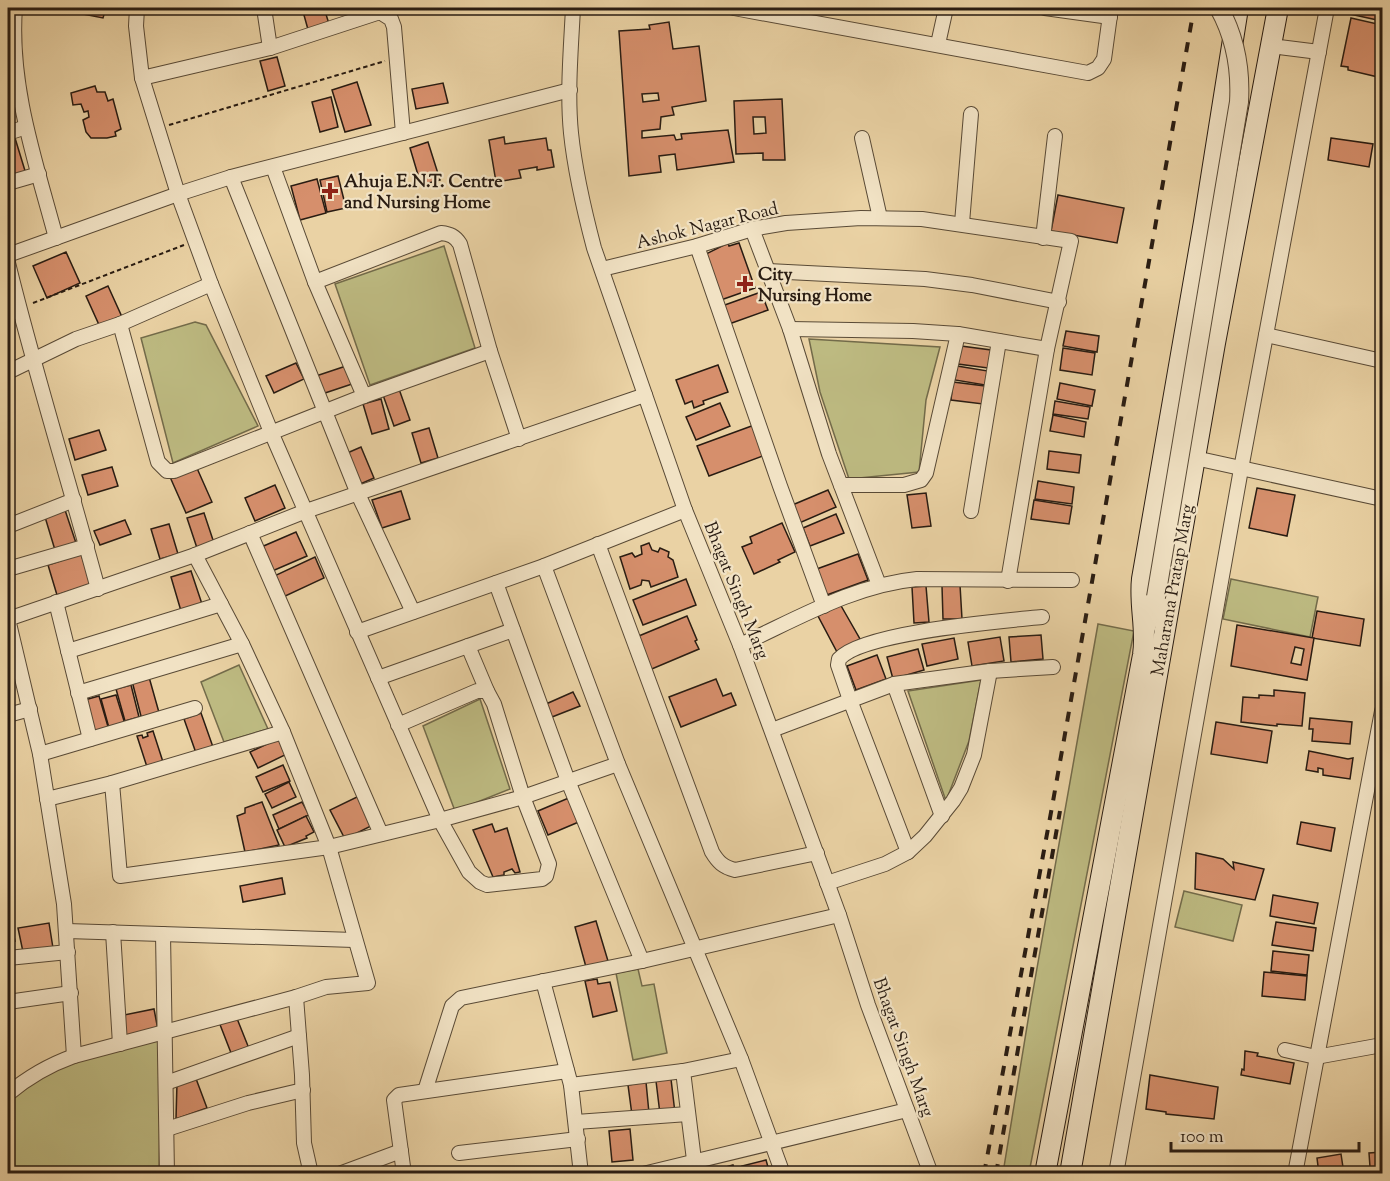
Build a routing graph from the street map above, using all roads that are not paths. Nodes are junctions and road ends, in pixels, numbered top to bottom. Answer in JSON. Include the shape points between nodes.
{"nodes":[{"id":1,"x":15,"y":8,"type":"edge"},
{"id":2,"x":137,"y":8,"type":"edge"},
{"id":3,"x":264,"y":8,"type":"edge"},
{"id":4,"x":573,"y":8,"type":"edge"},
{"id":5,"x":734,"y":8,"type":"edge"},
{"id":6,"x":946,"y":8,"type":"edge"},
{"id":7,"x":1045,"y":8,"type":"edge"},
{"id":8,"x":1219,"y":8,"type":"edge"},
{"id":9,"x":1238,"y":8,"type":"edge"},
{"id":10,"x":1278,"y":8,"type":"edge"},
{"id":11,"x":1327,"y":8,"type":"edge"},
{"id":12,"x":1110,"y":12,"type":"edge"},
{"id":13,"x":938,"y":44,"type":"junction"},
{"id":14,"x":1270,"y":45,"type":"junction"},
{"id":15,"x":270,"y":48,"type":"junction"},
{"id":16,"x":1319,"y":52,"type":"junction"},
{"id":17,"x":142,"y":78,"type":"junction"},
{"id":18,"x":1227,"y":80,"type":"junction"},
{"id":19,"x":1263,"y":85,"type":"junction"},
{"id":20,"x":570,"y":90,"type":"junction"},
{"id":21,"x":971,"y":114,"type":"dead end"},
{"id":22,"x":26,"y":127,"type":"junction"},
{"id":23,"x":8,"y":133,"type":"edge"},
{"id":24,"x":403,"y":133,"type":"junction"},
{"id":25,"x":1055,"y":136,"type":"dead end"},
{"id":26,"x":862,"y":138,"type":"dead end"},
{"id":27,"x":273,"y":167,"type":"junction"},
{"id":28,"x":39,"y":174,"type":"junction"},
{"id":29,"x":231,"y":177,"type":"junction"},
{"id":30,"x":8,"y":183,"type":"edge"},
{"id":31,"x":178,"y":194,"type":"junction"},
{"id":32,"x":880,"y":218,"type":"junction"},
{"id":33,"x":962,"y":223,"type":"junction"},
{"id":34,"x":752,"y":229,"type":"junction"},
{"id":35,"x":56,"y":238,"type":"junction"},
{"id":36,"x":1043,"y":238,"type":"junction"},
{"id":37,"x":697,"y":246,"type":"junction"},
{"id":38,"x":8,"y":255,"type":"edge"},
{"id":39,"x":8,"y":264,"type":"edge"},
{"id":40,"x":602,"y":269,"type":"junction"},
{"id":41,"x":768,"y":271,"type":"junction"},
{"id":42,"x":315,"y":282,"type":"junction"},
{"id":43,"x":211,"y":284,"type":"junction"},
{"id":44,"x":1059,"y":302,"type":"junction"},
{"id":45,"x":20,"y":315,"type":"junction"},
{"id":46,"x":8,"y":324,"type":"edge"},
{"id":47,"x":120,"y":324,"type":"junction"},
{"id":48,"x":790,"y":329,"type":"junction"},
{"id":49,"x":958,"y":334,"type":"junction"},
{"id":50,"x":1266,"y":335,"type":"junction"},
{"id":51,"x":999,"y":341,"type":"junction"},
{"id":52,"x":1047,"y":349,"type":"junction"},
{"id":53,"x":490,"y":351,"type":"junction"},
{"id":54,"x":34,"y":358,"type":"junction"},
{"id":55,"x":1383,"y":361,"type":"edge"},
{"id":56,"x":8,"y":372,"type":"edge"},
{"id":57,"x":645,"y":394,"type":"junction"},
{"id":58,"x":364,"y":396,"type":"junction"},
{"id":59,"x":324,"y":412,"type":"junction"},
{"id":60,"x":271,"y":432,"type":"junction"},
{"id":61,"x":519,"y":439,"type":"junction"},
{"id":62,"x":1195,"y":458,"type":"junction"},
{"id":63,"x":1241,"y":469,"type":"junction"},
{"id":64,"x":841,"y":485,"type":"junction"},
{"id":65,"x":358,"y":494,"type":"junction"},
{"id":66,"x":1383,"y":499,"type":"edge"},
{"id":67,"x":74,"y":500,"type":"junction"},
{"id":68,"x":685,"y":510,"type":"junction"},
{"id":69,"x":306,"y":511,"type":"junction"},
{"id":70,"x":971,"y":511,"type":"dead end"},
{"id":71,"x":8,"y":526,"type":"edge"},
{"id":72,"x":250,"y":533,"type":"junction"},
{"id":73,"x":598,"y":544,"type":"junction"},
{"id":74,"x":87,"y":546,"type":"junction"},
{"id":75,"x":195,"y":555,"type":"junction"},
{"id":76,"x":544,"y":566,"type":"junction"},
{"id":77,"x":8,"y":569,"type":"edge"},
{"id":78,"x":1072,"y":580,"type":"dead end"},
{"id":79,"x":1008,"y":581,"type":"junction"},
{"id":80,"x":496,"y":583,"type":"junction"},
{"id":81,"x":879,"y":585,"type":"junction"},
{"id":82,"x":98,"y":590,"type":"junction"},
{"id":83,"x":57,"y":602,"type":"junction"},
{"id":84,"x":221,"y":604,"type":"junction"},
{"id":85,"x":824,"y":606,"type":"junction"},
{"id":86,"x":413,"y":612,"type":"junction"},
{"id":87,"x":1042,"y":617,"type":"dead end"},
{"id":88,"x":8,"y":619,"type":"edge"},
{"id":89,"x":513,"y":630,"type":"junction"},
{"id":90,"x":1145,"y":631,"type":"junction"},
{"id":91,"x":357,"y":632,"type":"junction"},
{"id":92,"x":242,"y":644,"type":"junction"},
{"id":93,"x":740,"y":645,"type":"junction"},
{"id":94,"x":468,"y":646,"type":"junction"},
{"id":95,"x":68,"y":651,"type":"junction"},
{"id":96,"x":1053,"y":667,"type":"dead end"},
{"id":97,"x":990,"y":670,"type":"junction"},
{"id":98,"x":378,"y":678,"type":"junction"},
{"id":99,"x":894,"y":684,"type":"junction"},
{"id":100,"x":487,"y":692,"type":"junction"},
{"id":101,"x":78,"y":693,"type":"junction"},
{"id":102,"x":850,"y":700,"type":"junction"},
{"id":103,"x":195,"y":708,"type":"dead end"},
{"id":104,"x":30,"y":710,"type":"junction"},
{"id":105,"x":1383,"y":711,"type":"edge"},
{"id":106,"x":8,"y":715,"type":"edge"},
{"id":107,"x":398,"y":725,"type":"junction"},
{"id":108,"x":772,"y":730,"type":"junction"},
{"id":109,"x":283,"y":732,"type":"junction"},
{"id":110,"x":90,"y":739,"type":"junction"},
{"id":111,"x":40,"y":754,"type":"junction"},
{"id":112,"x":618,"y":764,"type":"junction"},
{"id":113,"x":1377,"y":770,"type":"edge"},
{"id":114,"x":568,"y":781,"type":"junction"},
{"id":115,"x":112,"y":783,"type":"junction"},
{"id":116,"x":523,"y":797,"type":"junction"},
{"id":117,"x":47,"y":799,"type":"junction"},
{"id":118,"x":942,"y":816,"type":"junction"},
{"id":119,"x":440,"y":820,"type":"junction"},
{"id":120,"x":381,"y":834,"type":"junction"},
{"id":121,"x":329,"y":847,"type":"junction"},
{"id":122,"x":908,"y":852,"type":"junction"},
{"id":123,"x":817,"y":853,"type":"junction"},
{"id":124,"x":827,"y":883,"type":"junction"},
{"id":125,"x":1111,"y":883,"type":"junction"},
{"id":126,"x":839,"y":915,"type":"junction"},
{"id":127,"x":67,"y":931,"type":"junction"},
{"id":128,"x":113,"y":932,"type":"junction"},
{"id":129,"x":163,"y":934,"type":"junction"},
{"id":130,"x":354,"y":940,"type":"junction"},
{"id":131,"x":694,"y":948,"type":"junction"},
{"id":132,"x":68,"y":952,"type":"junction"},
{"id":133,"x":8,"y":958,"type":"edge"},
{"id":134,"x":642,"y":961,"type":"junction"},
{"id":135,"x":543,"y":981,"type":"junction"},
{"id":136,"x":70,"y":993,"type":"junction"},
{"id":137,"x":296,"y":997,"type":"junction"},
{"id":138,"x":8,"y":1002,"type":"edge"},
{"id":139,"x":165,"y":1032,"type":"junction"},
{"id":140,"x":299,"y":1036,"type":"junction"},
{"id":141,"x":120,"y":1044,"type":"junction"},
{"id":142,"x":1383,"y":1045,"type":"edge"},
{"id":143,"x":1285,"y":1050,"type":"dead end"},
{"id":144,"x":74,"y":1056,"type":"junction"},
{"id":145,"x":1316,"y":1058,"type":"junction"},
{"id":146,"x":741,"y":1059,"type":"junction"},
{"id":147,"x":1067,"y":1059,"type":"junction"},
{"id":148,"x":1089,"y":1065,"type":"junction"},
{"id":149,"x":683,"y":1071,"type":"junction"},
{"id":150,"x":569,"y":1078,"type":"junction"},
{"id":151,"x":166,"y":1083,"type":"junction"},
{"id":152,"x":303,"y":1090,"type":"junction"},
{"id":153,"x":425,"y":1091,"type":"junction"},
{"id":154,"x":8,"y":1094,"type":"edge"},
{"id":155,"x":907,"y":1110,"type":"junction"},
{"id":156,"x":688,"y":1114,"type":"junction"},
{"id":157,"x":576,"y":1122,"type":"junction"},
{"id":158,"x":167,"y":1129,"type":"junction"},
{"id":159,"x":578,"y":1139,"type":"junction"},
{"id":160,"x":772,"y":1142,"type":"junction"},
{"id":161,"x":459,"y":1153,"type":"dead end"},
{"id":162,"x":402,"y":1155,"type":"junction"},
{"id":163,"x":694,"y":1160,"type":"junction"},
{"id":164,"x":152,"y":1173,"type":"edge"},
{"id":165,"x":167,"y":1173,"type":"edge"},
{"id":166,"x":310,"y":1173,"type":"edge"},
{"id":167,"x":339,"y":1173,"type":"edge"},
{"id":168,"x":404,"y":1173,"type":"edge"},
{"id":169,"x":412,"y":1173,"type":"edge"},
{"id":170,"x":581,"y":1173,"type":"edge"},
{"id":171,"x":643,"y":1173,"type":"edge"},
{"id":172,"x":783,"y":1173,"type":"edge"},
{"id":173,"x":931,"y":1173,"type":"edge"},
{"id":174,"x":1045,"y":1173,"type":"edge"},
{"id":175,"x":1070,"y":1173,"type":"edge"},
{"id":176,"x":1116,"y":1173,"type":"edge"},
{"id":177,"x":1295,"y":1173,"type":"edge"}],
"edges":[{"from":1,"to":22,"type":"street","via":[[15,64]]},
{"from":2,"to":17,"type":"street"},
{"from":3,"to":15,"type":"street"},
{"from":4,"to":20,"type":"street","name":"Bhagat Singh Marg"},
{"from":5,"to":13,"type":"street"},
{"from":6,"to":13,"type":"street"},
{"from":7,"to":12,"type":"street"},
{"from":8,"to":90,"type":"street","bridge":true,"via":[[1237,57],[1239,102],[1156,597]]},
{"from":9,"to":18,"type":"main road","name":"Maharana Pratap Marg"},
{"from":10,"to":14,"type":"main road","name":"Maharana Pratap Marg"},
{"from":11,"to":16,"type":"street"},
{"from":12,"to":13,"type":"street","via":[[1104,59],[1088,73]]},
{"from":14,"to":16,"type":"street"},
{"from":14,"to":19,"type":"main road","name":"Maharana Pratap Marg"},
{"from":15,"to":17,"type":"street"},
{"from":15,"to":24,"type":"street","via":[[380,12],[391,19]]},
{"from":16,"to":50,"type":"street"},
{"from":17,"to":31,"type":"street"},
{"from":18,"to":19,"type":"main road"},
{"from":18,"to":90,"type":"main road","name":"Maharana Pratap Marg","via":[[1142,579]]},
{"from":19,"to":62,"type":"main road","name":"Maharana Pratap Marg"},
{"from":20,"to":24,"type":"street"},
{"from":20,"to":40,"type":"street","name":"Bhagat Singh Marg","via":[[576,175]]},
{"from":21,"to":33,"type":"street"},
{"from":22,"to":23,"type":"street"},
{"from":22,"to":28,"type":"street"},
{"from":24,"to":27,"type":"street"},
{"from":25,"to":36,"type":"street"},
{"from":26,"to":32,"type":"street"},
{"from":27,"to":29,"type":"street"},
{"from":27,"to":42,"type":"street"},
{"from":28,"to":30,"type":"street"},
{"from":28,"to":35,"type":"street"},
{"from":29,"to":31,"type":"street"},
{"from":29,"to":59,"type":"street"},
{"from":31,"to":35,"type":"street"},
{"from":31,"to":43,"type":"street"},
{"from":32,"to":33,"type":"street","name":"Ashok Nagar Road"},
{"from":32,"to":34,"type":"street","name":"Ashok Nagar Road","via":[[786,223]]},
{"from":33,"to":36,"type":"street","name":"Ashok Nagar Road"},
{"from":34,"to":37,"type":"street","name":"Ashok Nagar Road"},
{"from":34,"to":41,"type":"street"},
{"from":35,"to":38,"type":"street"},
{"from":36,"to":44,"type":"street","name":"Ashok Nagar Road","via":[[1071,241]]},
{"from":37,"to":40,"type":"street","name":"Ashok Nagar Road"},
{"from":37,"to":85,"type":"street"},
{"from":39,"to":45,"type":"street"},
{"from":40,"to":57,"type":"street","name":"Bhagat Singh Marg"},
{"from":41,"to":44,"type":"street","via":[[926,279]]},
{"from":41,"to":48,"type":"street"},
{"from":42,"to":53,"type":"street","via":[[441,233],[449,234],[460,244]]},
{"from":42,"to":58,"type":"street"},
{"from":43,"to":47,"type":"street"},
{"from":43,"to":60,"type":"street"},
{"from":44,"to":52,"type":"street"},
{"from":45,"to":46,"type":"street"},
{"from":45,"to":54,"type":"street"},
{"from":47,"to":54,"type":"street"},
{"from":47,"to":60,"type":"street","via":[[158,462],[167,471]]},
{"from":48,"to":49,"type":"street"},
{"from":48,"to":64,"type":"street"},
{"from":49,"to":51,"type":"street"},
{"from":49,"to":64,"type":"street","via":[[926,473],[921,480],[904,485]]},
{"from":50,"to":55,"type":"street"},
{"from":50,"to":63,"type":"street"},
{"from":51,"to":52,"type":"street"},
{"from":51,"to":70,"type":"street"},
{"from":52,"to":79,"type":"street"},
{"from":53,"to":58,"type":"street"},
{"from":53,"to":61,"type":"street"},
{"from":54,"to":56,"type":"street"},
{"from":54,"to":67,"type":"street"},
{"from":57,"to":61,"type":"street"},
{"from":57,"to":68,"type":"street","name":"Bhagat Singh Marg"},
{"from":58,"to":59,"type":"street"},
{"from":59,"to":60,"type":"street"},
{"from":59,"to":65,"type":"street"},
{"from":60,"to":69,"type":"street"},
{"from":61,"to":65,"type":"street"},
{"from":62,"to":63,"type":"street"},
{"from":62,"to":125,"type":"main road","name":"Maharana Pratap Marg"},
{"from":63,"to":66,"type":"street"},
{"from":63,"to":176,"type":"street"},
{"from":64,"to":81,"type":"street"},
{"from":65,"to":69,"type":"street"},
{"from":65,"to":86,"type":"street"},
{"from":67,"to":71,"type":"street"},
{"from":67,"to":74,"type":"street"},
{"from":68,"to":73,"type":"street"},
{"from":68,"to":93,"type":"street","name":"Bhagat Singh Marg"},
{"from":69,"to":72,"type":"street"},
{"from":69,"to":91,"type":"street"},
{"from":72,"to":75,"type":"street"},
{"from":72,"to":120,"type":"street"},
{"from":73,"to":76,"type":"street"},
{"from":73,"to":123,"type":"street","via":[[719,863],[735,870]]},
{"from":74,"to":77,"type":"street"},
{"from":74,"to":82,"type":"street"},
{"from":75,"to":82,"type":"street"},
{"from":75,"to":84,"type":"street"},
{"from":76,"to":80,"type":"street"},
{"from":76,"to":112,"type":"street"},
{"from":78,"to":79,"type":"street"},
{"from":79,"to":81,"type":"street","via":[[917,579]]},
{"from":80,"to":86,"type":"street"},
{"from":80,"to":89,"type":"street"},
{"from":81,"to":85,"type":"street"},
{"from":82,"to":83,"type":"street"},
{"from":83,"to":88,"type":"street"},
{"from":83,"to":95,"type":"street"},
{"from":84,"to":92,"type":"street"},
{"from":84,"to":95,"type":"street"},
{"from":85,"to":93,"type":"street"},
{"from":86,"to":91,"type":"street"},
{"from":87,"to":102,"type":"street","via":[[920,632],[849,651],[838,659],[838,665]]},
{"from":88,"to":104,"type":"street"},
{"from":89,"to":94,"type":"street"},
{"from":89,"to":114,"type":"street"},
{"from":90,"to":125,"type":"main road","name":"Maharana Pratap Marg"},
{"from":91,"to":98,"type":"street"},
{"from":92,"to":101,"type":"street"},
{"from":92,"to":109,"type":"street"},
{"from":93,"to":108,"type":"street","name":"Bhagat Singh Marg"},
{"from":94,"to":98,"type":"street"},
{"from":94,"to":100,"type":"street"},
{"from":95,"to":101,"type":"street"},
{"from":96,"to":97,"type":"street"},
{"from":97,"to":99,"type":"street"},
{"from":97,"to":118,"type":"street","via":[[974,755],[961,788]]},
{"from":98,"to":107,"type":"street"},
{"from":99,"to":102,"type":"street"},
{"from":99,"to":118,"type":"street"},
{"from":100,"to":107,"type":"street","via":[[477,691]]},
{"from":100,"to":116,"type":"street"},
{"from":101,"to":110,"type":"street"},
{"from":102,"to":108,"type":"street"},
{"from":102,"to":122,"type":"street"},
{"from":103,"to":110,"type":"street"},
{"from":104,"to":106,"type":"street"},
{"from":104,"to":111,"type":"street"},
{"from":105,"to":113,"type":"street"},
{"from":107,"to":119,"type":"street"},
{"from":108,"to":123,"type":"street","name":"Bhagat Singh Marg"},
{"from":109,"to":115,"type":"street"},
{"from":109,"to":121,"type":"street"},
{"from":110,"to":111,"type":"street"},
{"from":111,"to":117,"type":"street"},
{"from":112,"to":114,"type":"street"},
{"from":112,"to":131,"type":"street"},
{"from":113,"to":145,"type":"street"},
{"from":114,"to":116,"type":"street"},
{"from":114,"to":134,"type":"street"},
{"from":115,"to":117,"type":"street"},
{"from":115,"to":121,"type":"street","via":[[120,876]]},
{"from":116,"to":119,"type":"street"},
{"from":116,"to":119,"type":"street","via":[[549,864],[542,879],[487,885],[480,882],[469,872]]},
{"from":117,"to":127,"type":"street"},
{"from":118,"to":122,"type":"street"},
{"from":119,"to":120,"type":"street"},
{"from":120,"to":121,"type":"street"},
{"from":121,"to":130,"type":"street"},
{"from":122,"to":124,"type":"street"},
{"from":123,"to":124,"type":"street","name":"Bhagat Singh Marg"},
{"from":124,"to":126,"type":"street","name":"Bhagat Singh Marg"},
{"from":125,"to":147,"type":"main road","name":"Maharana Pratap Marg"},
{"from":125,"to":148,"type":"main road","name":"Maharana Pratap Marg"},
{"from":126,"to":131,"type":"street"},
{"from":126,"to":155,"type":"street","name":"Bhagat Singh Marg"},
{"from":127,"to":128,"type":"street"},
{"from":127,"to":132,"type":"street"},
{"from":128,"to":129,"type":"street"},
{"from":128,"to":141,"type":"street"},
{"from":129,"to":130,"type":"street"},
{"from":129,"to":139,"type":"street"},
{"from":130,"to":137,"type":"street","via":[[368,983],[326,987]]},
{"from":131,"to":134,"type":"street"},
{"from":131,"to":146,"type":"street"},
{"from":132,"to":133,"type":"street"},
{"from":132,"to":136,"type":"street"},
{"from":134,"to":135,"type":"street"},
{"from":135,"to":150,"type":"street"},
{"from":135,"to":153,"type":"street","via":[[461,998],[452,1006]]},
{"from":136,"to":138,"type":"street"},
{"from":136,"to":144,"type":"street"},
{"from":137,"to":139,"type":"street"},
{"from":137,"to":140,"type":"street"},
{"from":139,"to":141,"type":"street"},
{"from":139,"to":151,"type":"street"},
{"from":140,"to":151,"type":"street"},
{"from":140,"to":152,"type":"street"},
{"from":141,"to":144,"type":"street"},
{"from":142,"to":145,"type":"street"},
{"from":143,"to":145,"type":"street"},
{"from":144,"to":154,"type":"street","via":[[31,1076]]},
{"from":145,"to":177,"type":"street"},
{"from":146,"to":149,"type":"street"},
{"from":146,"to":160,"type":"street"},
{"from":147,"to":148,"type":"main road"},
{"from":147,"to":174,"type":"main road","name":"Maharana Pratap Marg"},
{"from":148,"to":175,"type":"main road","name":"Maharana Pratap Marg"},
{"from":149,"to":150,"type":"street"},
{"from":149,"to":156,"type":"street"},
{"from":150,"to":153,"type":"street"},
{"from":150,"to":157,"type":"street"},
{"from":151,"to":158,"type":"street"},
{"from":152,"to":158,"type":"street"},
{"from":152,"to":166,"type":"street","via":[[304,1143]]},
{"from":153,"to":162,"type":"street","via":[[399,1095],[394,1100]]},
{"from":155,"to":160,"type":"street"},
{"from":155,"to":173,"type":"street","name":"Bhagat Singh Marg"},
{"from":156,"to":157,"type":"street"},
{"from":156,"to":163,"type":"street"},
{"from":157,"to":159,"type":"street"},
{"from":158,"to":165,"type":"street"},
{"from":159,"to":161,"type":"street"},
{"from":159,"to":170,"type":"street"},
{"from":160,"to":163,"type":"street"},
{"from":160,"to":172,"type":"street"},
{"from":162,"to":167,"type":"street"},
{"from":162,"to":168,"type":"street"},
{"from":162,"to":169,"type":"street"},
{"from":163,"to":171,"type":"street"},
{"from":164,"to":165,"type":"street"}]}
